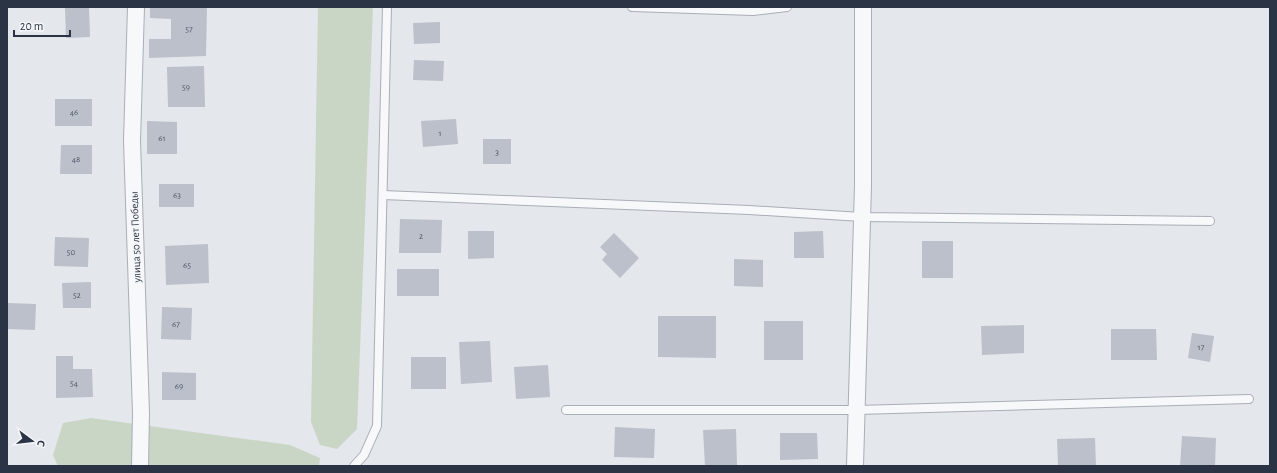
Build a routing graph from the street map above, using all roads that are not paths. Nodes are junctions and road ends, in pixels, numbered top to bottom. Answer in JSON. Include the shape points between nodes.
{"nodes":[{"id":1,"x":136,"y":7,"type":"edge"},
{"id":2,"x":386,"y":7,"type":"edge"},
{"id":3,"x":632,"y":7,"type":"edge"},
{"id":4,"x":787,"y":7,"type":"edge"},
{"id":5,"x":863,"y":7,"type":"edge"},
{"id":6,"x":383,"y":195,"type":"junction"},
{"id":7,"x":862,"y":217,"type":"junction"},
{"id":8,"x":1210,"y":221,"type":"dead end"},
{"id":9,"x":1249,"y":399,"type":"dead end"},
{"id":10,"x":566,"y":410,"type":"dead end"},
{"id":11,"x":857,"y":410,"type":"junction"},
{"id":12,"x":140,"y":466,"type":"edge"},
{"id":13,"x":354,"y":466,"type":"edge"},
{"id":14,"x":855,"y":466,"type":"edge"}],
"edges":[{"from":1,"to":12,"type":"street","name":"улица 50 лет Победы","via":[[132,141],[141,413]]},
{"from":2,"to":6,"type":"lane"},
{"from":3,"to":4,"type":"lane","via":[[753,11]]},
{"from":5,"to":7,"type":"street"},
{"from":6,"to":7,"type":"lane"},
{"from":6,"to":13,"type":"lane","via":[[377,426],[364,454]]},
{"from":7,"to":8,"type":"lane"},
{"from":7,"to":11,"type":"street"},
{"from":9,"to":11,"type":"lane"},
{"from":10,"to":11,"type":"lane"},
{"from":11,"to":14,"type":"street"}]}
